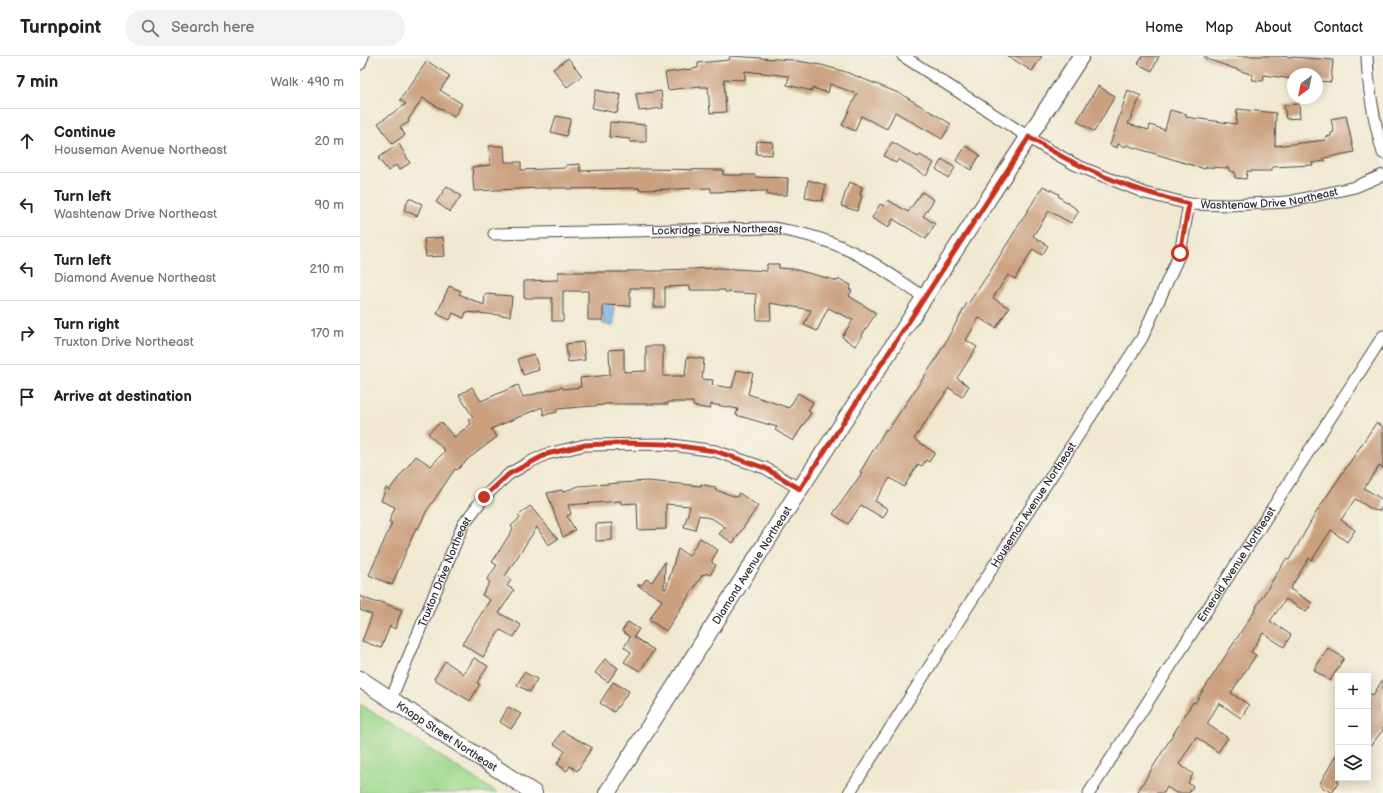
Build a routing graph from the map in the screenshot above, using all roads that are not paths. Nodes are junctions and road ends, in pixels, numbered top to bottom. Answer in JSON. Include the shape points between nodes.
{"nodes":[{"id":1,"x":363,"y":56,"type":"edge"},
{"id":2,"x":903,"y":56,"type":"edge"},
{"id":3,"x":1081,"y":56,"type":"edge"},
{"id":4,"x":1367,"y":56,"type":"edge"},
{"id":5,"x":360,"y":64,"type":"edge"},
{"id":6,"x":1029,"y":137,"type":"junction"},
{"id":7,"x":1383,"y":153,"type":"edge"},
{"id":8,"x":1383,"y":175,"type":"edge"},
{"id":9,"x":1189,"y":204,"type":"junction"},
{"id":10,"x":494,"y":234,"type":"dead end"},
{"id":11,"x":924,"y":297,"type":"junction"},
{"id":12,"x":1383,"y":336,"type":"edge"},
{"id":13,"x":800,"y":489,"type":"junction"},
{"id":14,"x":360,"y":679,"type":"edge"},
{"id":15,"x":392,"y":699,"type":"junction"},
{"id":16,"x":534,"y":793,"type":"edge"},
{"id":17,"x":607,"y":793,"type":"edge"},
{"id":18,"x":849,"y":793,"type":"edge"},
{"id":19,"x":1089,"y":793,"type":"edge"}],
"edges":[{"from":1,"to":5,"type":"street"},
{"from":2,"to":6,"type":"street","name":"Washtenaw Drive Northeast"},
{"from":3,"to":6,"type":"street","name":"Diamond Avenue Northeast"},
{"from":4,"to":7,"type":"street","via":[[1368,78]]},
{"from":6,"to":9,"type":"street","name":"Washtenaw Drive Northeast","via":[[1076,165],[1145,193]]},
{"from":6,"to":11,"type":"street","name":"Diamond Avenue Northeast"},
{"from":8,"to":9,"type":"street","name":"Washtenaw Drive Northeast","via":[[1355,187],[1288,202]]},
{"from":9,"to":18,"type":"street","name":"Houseman Avenue Northeast","via":[[1180,253],[1142,338]]},
{"from":10,"to":11,"type":"street","name":"Lockridge Drive Northeast","via":[[773,228],[823,239],[847,249]]},
{"from":11,"to":13,"type":"street","name":"Diamond Avenue Northeast"},
{"from":12,"to":19,"type":"street","name":"Emerald Avenue Northeast"},
{"from":13,"to":15,"type":"street","name":"Truxton Drive Northeast","via":[[765,468],[715,451],[665,444],[585,445],[547,454],[528,463],[509,474],[484,497],[463,525]]},
{"from":13,"to":17,"type":"street","name":"Diamond Avenue Northeast"},
{"from":14,"to":15,"type":"street","name":"Knapp Street Northeast"},
{"from":15,"to":16,"type":"street","name":"Knapp Street Northeast"}]}
